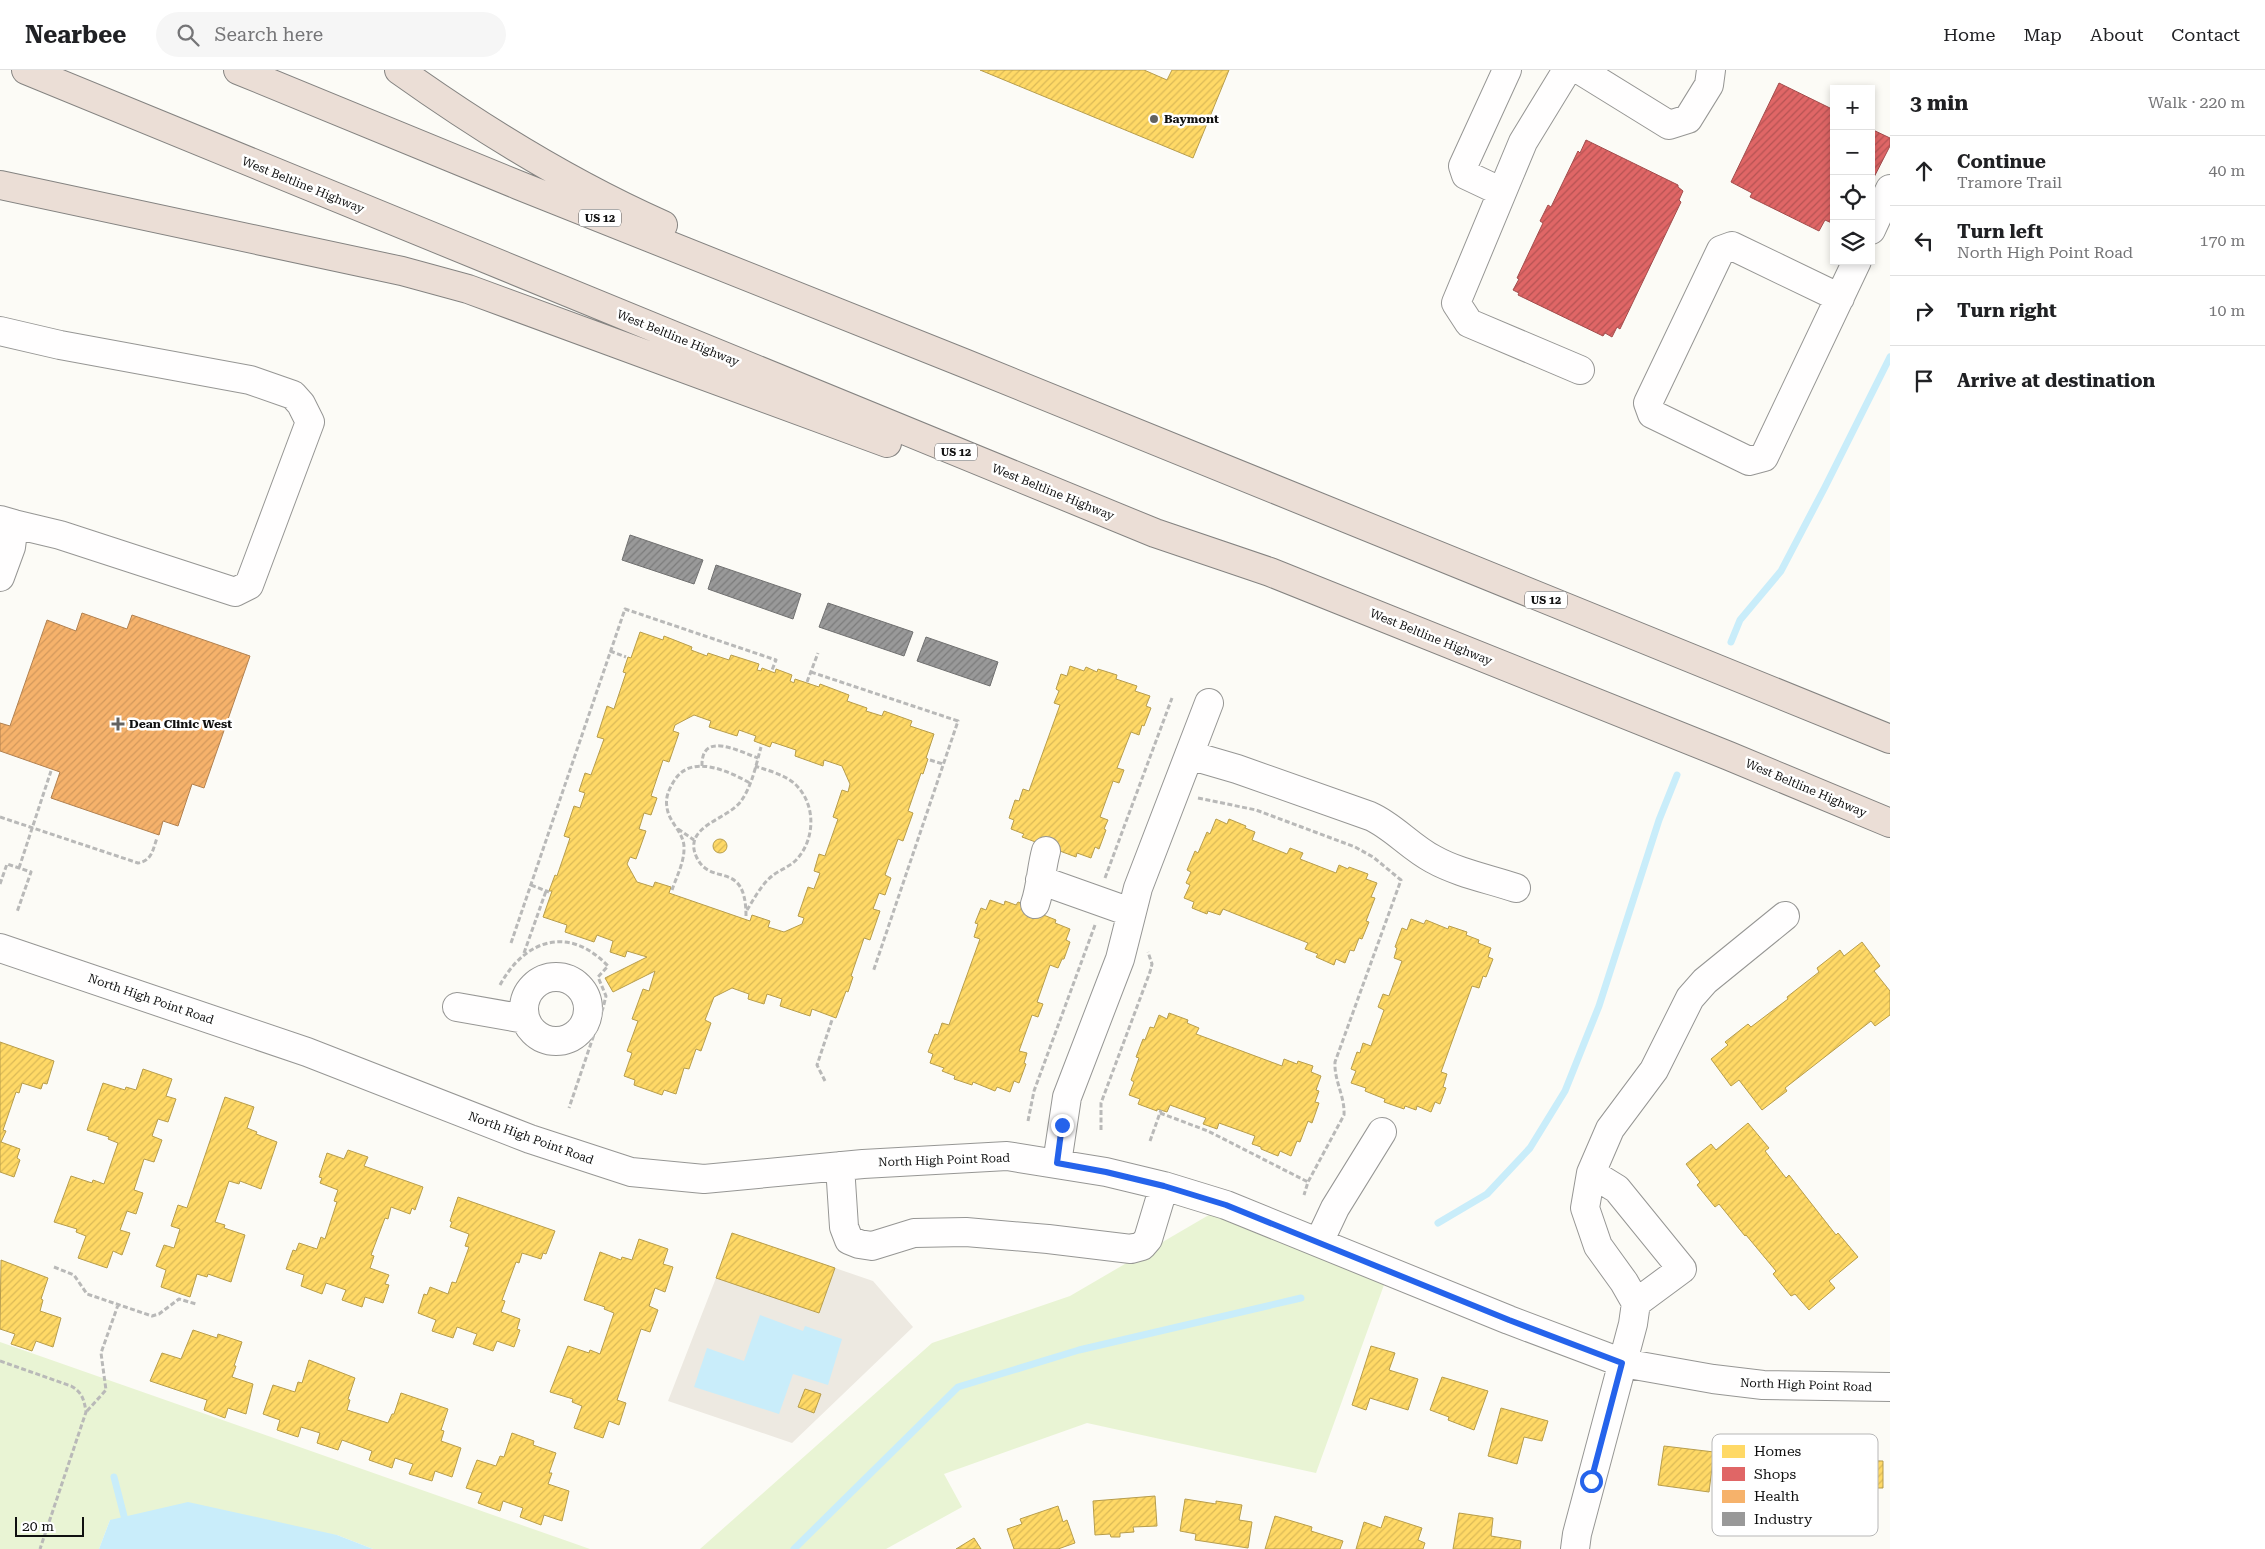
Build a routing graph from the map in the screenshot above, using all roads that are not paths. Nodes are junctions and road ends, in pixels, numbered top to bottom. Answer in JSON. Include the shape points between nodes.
{"nodes":[{"id":1,"x":26,"y":70,"type":"edge"},
{"id":2,"x":238,"y":70,"type":"edge"},
{"id":3,"x":399,"y":70,"type":"edge"},
{"id":4,"x":1507,"y":70,"type":"edge"},
{"id":5,"x":1567,"y":70,"type":"edge"},
{"id":6,"x":1580,"y":70,"type":"edge"},
{"id":7,"x":1711,"y":70,"type":"edge"},
{"id":8,"x":0,"y":185,"type":"edge"},
{"id":9,"x":1890,"y":189,"type":"edge"},
{"id":10,"x":1502,"y":192,"type":"junction"},
{"id":11,"x":1875,"y":221,"type":"edge"},
{"id":12,"x":1855,"y":265,"type":"edge"},
{"id":13,"x":1840,"y":298,"type":"junction"},
{"id":14,"x":0,"y":331,"type":"edge"},
{"id":15,"x":964,"y":363,"type":"junction"},
{"id":16,"x":1580,"y":370,"type":"dead end"},
{"id":17,"x":7,"y":522,"type":"edge"},
{"id":18,"x":1155,"y":533,"type":"junction"},
{"id":19,"x":0,"y":577,"type":"edge"},
{"id":20,"x":1209,"y":703,"type":"dead end"},
{"id":21,"x":1890,"y":740,"type":"edge"},
{"id":22,"x":1189,"y":755,"type":"junction"},
{"id":23,"x":1890,"y":823,"type":"edge"},
{"id":24,"x":1046,"y":851,"type":"dead end"},
{"id":25,"x":1516,"y":888,"type":"dead end"},
{"id":26,"x":1130,"y":912,"type":"junction"},
{"id":27,"x":1785,"y":916,"type":"dead end"},
{"id":28,"x":0,"y":948,"type":"edge"},
{"id":29,"x":457,"y":1007,"type":"dead end"},
{"id":30,"x":525,"y":1018,"type":"dead end"},
{"id":31,"x":1382,"y":1132,"type":"dead end"},
{"id":32,"x":1057,"y":1163,"type":"junction"},
{"id":33,"x":840,"y":1166,"type":"junction"},
{"id":34,"x":1590,"y":1173,"type":"junction"},
{"id":35,"x":1164,"y":1186,"type":"junction"},
{"id":36,"x":1318,"y":1242,"type":"junction"},
{"id":37,"x":1636,"y":1303,"type":"junction"},
{"id":38,"x":1622,"y":1363,"type":"junction"},
{"id":39,"x":1890,"y":1388,"type":"edge"},
{"id":40,"x":1575,"y":1549,"type":"edge"}],
"edges":[{"from":1,"to":18,"type":"highway","name":"West Beltline Highway","number":"US 12"},
{"from":2,"to":15,"type":"highway","number":"US 12"},
{"from":3,"to":15,"type":"highway","via":[[537,158],[635,212],[865,314]]},
{"from":4,"to":10,"type":"street","via":[[1463,166],[1466,175]]},
{"from":5,"to":10,"type":"street","via":[[1523,142]]},
{"from":6,"to":7,"type":"street","via":[[1669,125],[1688,119],[1709,85]]},
{"from":8,"to":18,"type":"highway","via":[[392,269],[468,289],[1047,502]]},
{"from":9,"to":11,"type":"street"},
{"from":10,"to":16,"type":"street","via":[[1456,303],[1469,323]]},
{"from":12,"to":13,"type":"street"},
{"from":13,"to":13,"type":"street","via":[[1732,246],[1721,250],[1648,403],[1652,414],[1749,461],[1764,457]]},
{"from":14,"to":17,"type":"street","via":[[250,380],[292,395],[310,422],[249,585],[235,592],[60,535]]},
{"from":15,"to":21,"type":"highway","number":"US 12"},
{"from":17,"to":19,"type":"street","via":[[11,547]]},
{"from":18,"to":23,"type":"highway","name":"West Beltline Highway","number":"US 12","via":[[1270,572]]},
{"from":20,"to":22,"type":"street"},
{"from":22,"to":25,"type":"street","via":[[1370,816],[1439,862]]},
{"from":22,"to":26,"type":"street"},
{"from":24,"to":26,"type":"street","via":[[1038,892]]},
{"from":26,"to":32,"type":"street","via":[[1120,959],[1067,1097]]},
{"from":27,"to":34,"type":"street","via":[[1705,981],[1690,998],[1654,1070],[1610,1129]]},
{"from":28,"to":33,"type":"street","name":"North High Point Road","via":[[307,1052],[530,1139],[631,1172],[704,1179]]},
{"from":29,"to":30,"type":"street"},
{"from":31,"to":36,"type":"street"},
{"from":32,"to":33,"type":"street","name":"North High Point Road","via":[[1007,1156]]},
{"from":32,"to":35,"type":"street","name":"North High Point Road"},
{"from":33,"to":35,"type":"street","via":[[844,1227],[849,1240],[872,1246],[914,1233],[966,1232],[1131,1249],[1142,1246],[1148,1239]]},
{"from":34,"to":37,"type":"street","via":[[1585,1208],[1598,1246]]},
{"from":34,"to":37,"type":"street","via":[[1617,1189],[1682,1269]]},
{"from":35,"to":36,"type":"street","name":"North High Point Road","via":[[1226,1205]]},
{"from":36,"to":38,"type":"street","name":"North High Point Road"},
{"from":37,"to":38,"type":"street"},
{"from":38,"to":39,"type":"street","name":"North High Point Road","via":[[1763,1385]]},
{"from":38,"to":40,"type":"street"}]}
